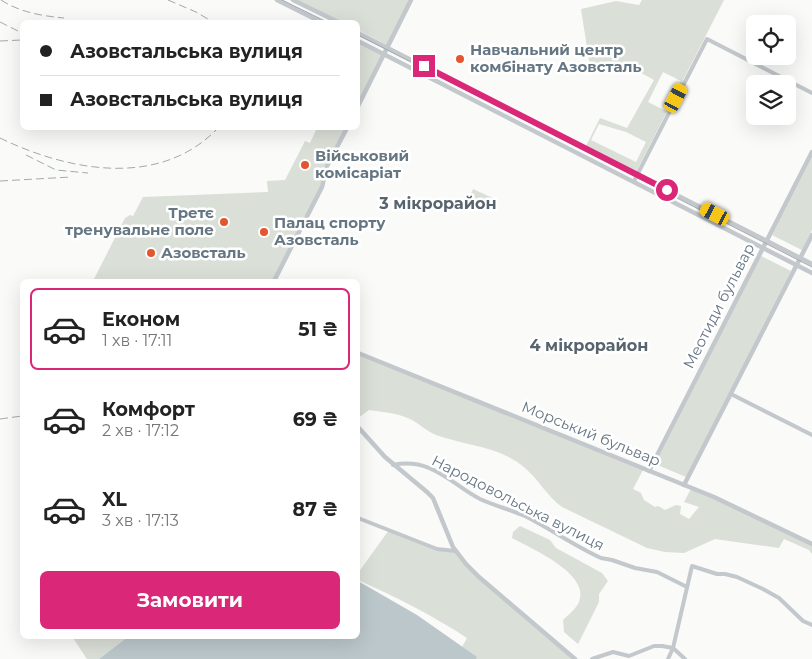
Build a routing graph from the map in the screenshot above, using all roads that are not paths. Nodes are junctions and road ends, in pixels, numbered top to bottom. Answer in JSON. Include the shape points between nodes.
{"nodes":[{"id":1,"x":276,"y":0,"type":"edge"},
{"id":2,"x":293,"y":0,"type":"edge"},
{"id":3,"x":411,"y":0,"type":"edge"},
{"id":4,"x":317,"y":20,"type":"edge"},
{"id":5,"x":334,"y":20,"type":"edge"},
{"id":6,"x":360,"y":33,"type":"edge"},
{"id":7,"x":360,"y":42,"type":"edge"},
{"id":8,"x":387,"y":48,"type":"junction"},
{"id":9,"x":384,"y":54,"type":"junction"},
{"id":10,"x":812,"y":93,"type":"edge"},
{"id":11,"x":360,"y":102,"type":"edge"},
{"id":12,"x":346,"y":130,"type":"edge"},
{"id":13,"x":812,"y":152,"type":"edge"},
{"id":14,"x":637,"y":175,"type":"junction"},
{"id":15,"x":634,"y":182,"type":"junction"},
{"id":16,"x":812,"y":235,"type":"edge"},
{"id":17,"x":767,"y":241,"type":"junction"},
{"id":18,"x":763,"y":248,"type":"junction"},
{"id":19,"x":800,"y":258,"type":"junction"},
{"id":20,"x":812,"y":264,"type":"edge"},
{"id":21,"x":797,"y":265,"type":"junction"},
{"id":22,"x":812,"y":273,"type":"edge"},
{"id":23,"x":275,"y":279,"type":"edge"},
{"id":24,"x":360,"y":354,"type":"edge"},
{"id":25,"x":731,"y":394,"type":"junction"},
{"id":26,"x":360,"y":429,"type":"edge"},
{"id":27,"x":812,"y":435,"type":"edge"},
{"id":28,"x":393,"y":465,"type":"junction"},
{"id":29,"x":649,"y":471,"type":"junction"},
{"id":30,"x":684,"y":485,"type":"junction"},
{"id":31,"x":360,"y":519,"type":"edge"},
{"id":32,"x":812,"y":544,"type":"edge"},
{"id":33,"x":455,"y":551,"type":"junction"},
{"id":34,"x":687,"y":587,"type":"junction"},
{"id":35,"x":812,"y":625,"type":"edge"},
{"id":36,"x":673,"y":648,"type":"junction"},
{"id":37,"x":602,"y":658,"type":"edge"},
{"id":38,"x":575,"y":659,"type":"edge"},
{"id":39,"x":592,"y":659,"type":"edge"},
{"id":40,"x":668,"y":659,"type":"edge"},
{"id":41,"x":685,"y":659,"type":"edge"}],
"edges":[{"from":1,"to":4,"type":"street"},
{"from":2,"to":5,"type":"street"},
{"from":3,"to":8,"type":"street"},
{"from":6,"to":8,"type":"street"},
{"from":7,"to":9,"type":"street"},
{"from":8,"to":9,"type":"street"},
{"from":8,"to":14,"type":"street"},
{"from":9,"to":11,"type":"street"},
{"from":9,"to":15,"type":"street"},
{"from":10,"to":14,"type":"street","via":[[707,39]]},
{"from":12,"to":23,"type":"street","via":[[327,166],[322,187]]},
{"from":13,"to":17,"type":"street","name":"Меотиди бульвар"},
{"from":14,"to":15,"type":"street"},
{"from":14,"to":17,"type":"street"},
{"from":15,"to":18,"type":"street"},
{"from":16,"to":19,"type":"street"},
{"from":17,"to":18,"type":"street","name":"Меотиди бульвар"},
{"from":17,"to":19,"type":"street"},
{"from":18,"to":21,"type":"street"},
{"from":18,"to":29,"type":"street","name":"Меотиди бульвар"},
{"from":19,"to":20,"type":"street"},
{"from":19,"to":21,"type":"street"},
{"from":21,"to":22,"type":"street"},
{"from":21,"to":25,"type":"street"},
{"from":24,"to":29,"type":"street","name":"Морський бульвар"},
{"from":25,"to":27,"type":"street"},
{"from":25,"to":30,"type":"street"},
{"from":26,"to":28,"type":"street"},
{"from":28,"to":33,"type":"street","via":[[433,498]]},
{"from":28,"to":34,"type":"street","name":"Народовольська вулиця","via":[[416,465],[438,471],[478,498],[525,516],[601,558],[657,572]]},
{"from":29,"to":30,"type":"street","name":"Морський бульвар"},
{"from":30,"to":32,"type":"street","name":"Морський бульвар"},
{"from":31,"to":33,"type":"street","via":[[437,549]]},
{"from":33,"to":38,"type":"street","via":[[479,577]]},
{"from":34,"to":35,"type":"street","via":[[692,566],[737,577],[779,598],[803,621]]},
{"from":34,"to":36,"type":"street"},
{"from":36,"to":37,"type":"street","via":[[654,646],[629,656],[613,652]]},
{"from":36,"to":40,"type":"street"},
{"from":36,"to":41,"type":"street"},
{"from":37,"to":39,"type":"street"}]}
